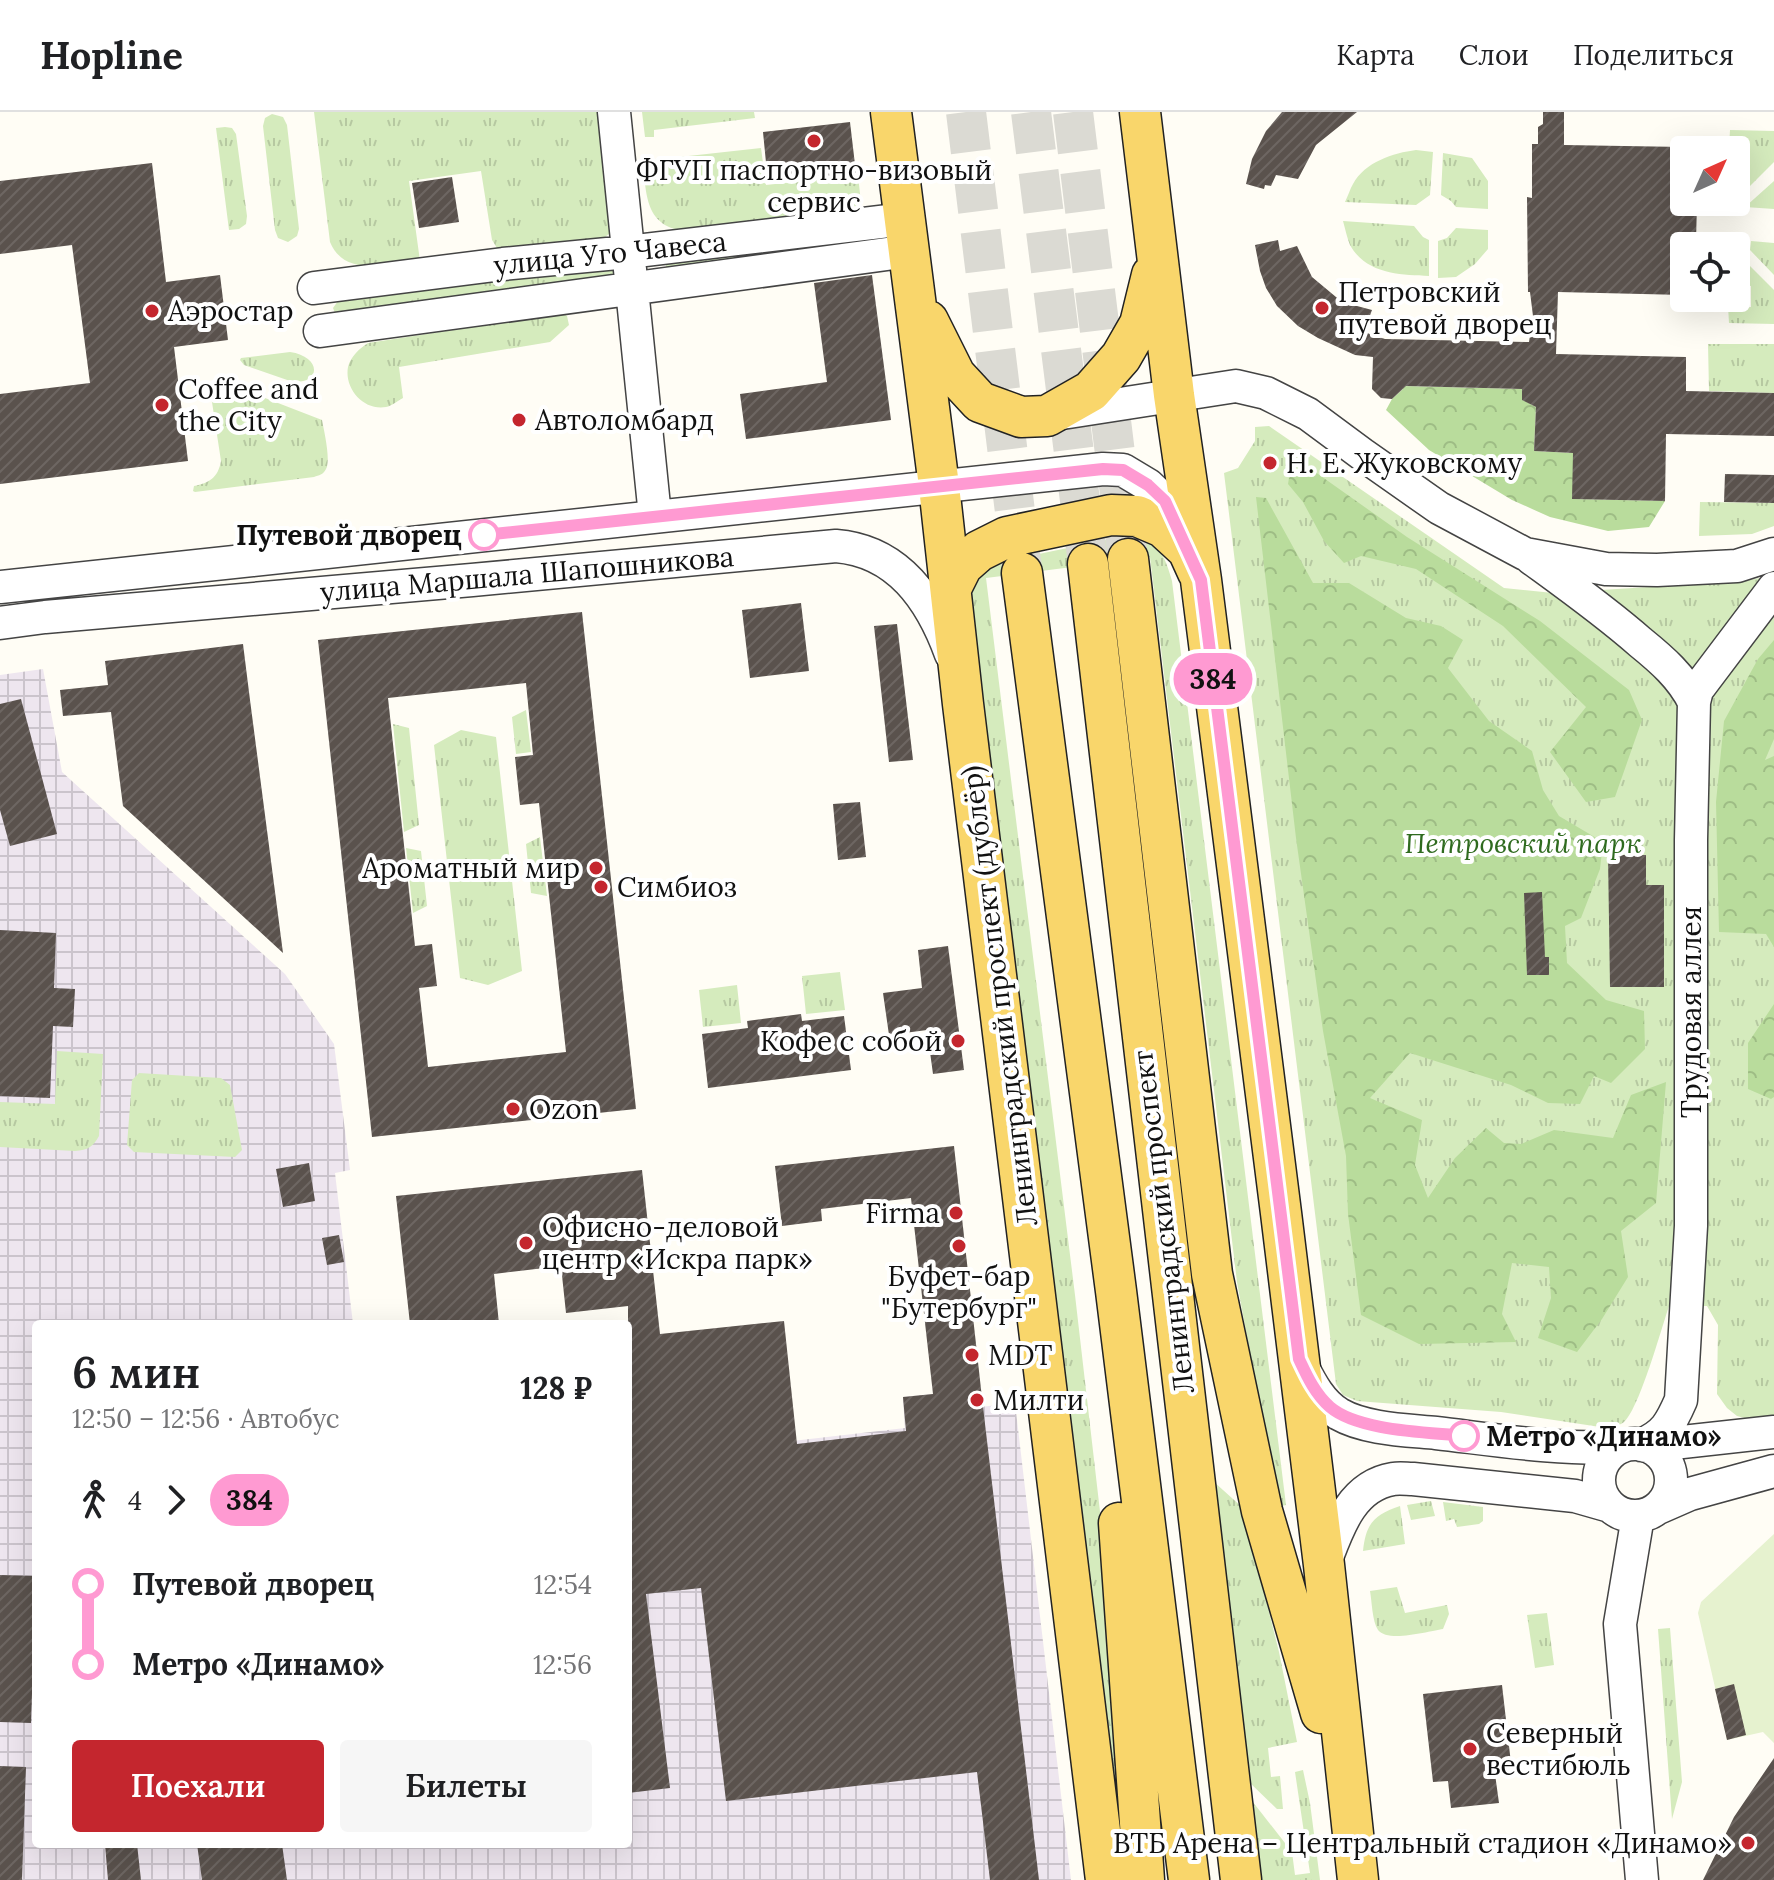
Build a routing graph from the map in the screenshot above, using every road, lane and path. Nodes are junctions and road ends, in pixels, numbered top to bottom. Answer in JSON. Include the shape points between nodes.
{"nodes":[{"id":1,"x":614,"y":112,"type":"edge"},
{"id":2,"x":891,"y":112,"type":"edge"},
{"id":3,"x":1140,"y":112,"type":"edge"},
{"id":4,"x":909,"y":251,"type":"junction"},
{"id":5,"x":628,"y":252,"type":"junction"},
{"id":6,"x":1157,"y":255,"type":"junction"},
{"id":7,"x":314,"y":288,"type":"dead end"},
{"id":8,"x":633,"y":289,"type":"junction"},
{"id":9,"x":320,"y":331,"type":"dead end"},
{"id":10,"x":1174,"y":395,"type":"junction"},
{"id":11,"x":1047,"y":416,"type":"junction"},
{"id":12,"x":939,"y":486,"type":"junction"},
{"id":13,"x":655,"y":516,"type":"junction"},
{"id":14,"x":1525,"y":554,"type":"junction"},
{"id":15,"x":1774,"y":554,"type":"edge"},
{"id":16,"x":1128,"y":559,"type":"tunnel mouth"},
{"id":17,"x":1088,"y":564,"type":"tunnel mouth"},
{"id":18,"x":1194,"y":565,"type":"junction"},
{"id":19,"x":1022,"y":573,"type":"tunnel mouth"},
{"id":20,"x":0,"y":587,"type":"edge"},
{"id":21,"x":951,"y":588,"type":"junction"},
{"id":22,"x":1774,"y":588,"type":"edge"},
{"id":23,"x":0,"y":623,"type":"edge"},
{"id":24,"x":1694,"y":702,"type":"junction"},
{"id":25,"x":963,"y":704,"type":"junction"},
{"id":26,"x":1116,"y":1291,"type":"junction"},
{"id":27,"x":1299,"y":1359,"type":"junction"},
{"id":28,"x":1774,"y":1432,"type":"edge"},
{"id":29,"x":1636,"y":1446,"type":"junction"},
{"id":30,"x":1774,"y":1471,"type":"edge"},
{"id":31,"x":1635,"y":1510,"type":"junction"},
{"id":32,"x":1324,"y":1565,"type":"junction"},
{"id":33,"x":1350,"y":1808,"type":"junction"},
{"id":34,"x":1106,"y":1880,"type":"edge"},
{"id":35,"x":1144,"y":1880,"type":"edge"},
{"id":36,"x":1189,"y":1880,"type":"edge"},
{"id":37,"x":1241,"y":1880,"type":"edge"},
{"id":38,"x":1358,"y":1880,"type":"edge"},
{"id":39,"x":1642,"y":1880,"type":"edge"}],
"edges":[{"from":1,"to":5,"type":"street"},
{"from":2,"to":4,"type":"main road","name":"Ленинградский проспект (дублёр)"},
{"from":3,"to":6,"type":"main road"},
{"from":4,"to":5,"type":"street","name":"улица Уго Чавеса"},
{"from":4,"to":8,"type":"street","name":"улица Уго Чавеса"},
{"from":4,"to":11,"type":"main road","via":[[938,343],[955,375],[980,402],[1021,417]]},
{"from":4,"to":12,"type":"main road","name":"Ленинградский проспект (дублёр)"},
{"from":5,"to":7,"type":"street","name":"улица Уго Чавеса"},
{"from":5,"to":8,"type":"street"},
{"from":6,"to":10,"type":"main road"},
{"from":6,"to":11,"type":"main road","via":[[1140,324],[1121,357],[1091,391]]},
{"from":8,"to":9,"type":"street","name":"улица Уго Чавеса"},
{"from":8,"to":13,"type":"street"},
{"from":10,"to":11,"type":"street"},
{"from":10,"to":14,"type":"street","via":[[1236,386],[1266,393],[1308,414],[1439,508]]},
{"from":10,"to":18,"type":"main road"},
{"from":12,"to":13,"type":"street","name":"улица Маршала Шапошникова"},
{"from":12,"to":18,"type":"street","name":"улица Маршала Шапошникова","via":[[1123,470],[1165,501]]},
{"from":12,"to":21,"type":"main road","name":"Ленинградский проспект (дублёр)"},
{"from":13,"to":20,"type":"street","name":"улица Маршала Шапошникова"},
{"from":14,"to":15,"type":"street","via":[[1606,569],[1657,570],[1737,566]]},
{"from":14,"to":24,"type":"street","via":[[1663,661]]},
{"from":16,"to":33,"type":"main road","via":[[1212,1274],[1262,1511]]},
{"from":17,"to":37,"type":"main road","name":"Ленинградский проспект"},
{"from":18,"to":21,"type":"main road","via":[[1163,527],[1137,516],[1111,515],[1007,537],[962,566]]},
{"from":18,"to":27,"type":"main road"},
{"from":19,"to":26,"type":"main road","name":"Ленинградский проспект"},
{"from":21,"to":25,"type":"main road","name":"Ленинградский проспект (дублёр)"},
{"from":22,"to":24,"type":"street","name":"Трудовая аллея","via":[[1697,690]]},
{"from":23,"to":25,"type":"street","name":"улица Маршала Шапошникова","via":[[796,548],[853,547],[899,571],[927,603],[950,652]]},
{"from":24,"to":29,"type":"street","name":"Трудовая аллея","via":[[1691,1226],[1681,1400],[1663,1431]]},
{"from":25,"to":34,"type":"main road","name":"Ленинградский проспект (дублёр)"},
{"from":26,"to":35,"type":"main road","via":[[1115,1469]]},
{"from":26,"to":36,"type":"main road","name":"Ленинградский проспект"},
{"from":27,"to":29,"type":"street","via":[[1319,1396],[1355,1421],[1548,1446]]},
{"from":27,"to":32,"type":"main road"},
{"from":28,"to":29,"type":"street"},
{"from":29,"to":31,"type":"street","via":[[1661,1455],[1671,1482],[1668,1497]]},
{"from":29,"to":31,"type":"street","via":[[1607,1458],[1600,1472],[1605,1500]]},
{"from":30,"to":31,"type":"street"},
{"from":31,"to":32,"type":"street","via":[[1575,1496],[1392,1479],[1356,1500],[1344,1514]]},
{"from":31,"to":39,"type":"street","via":[[1620,1624]]},
{"from":32,"to":33,"type":"main road"},
{"from":33,"to":38,"type":"main road"}]}
